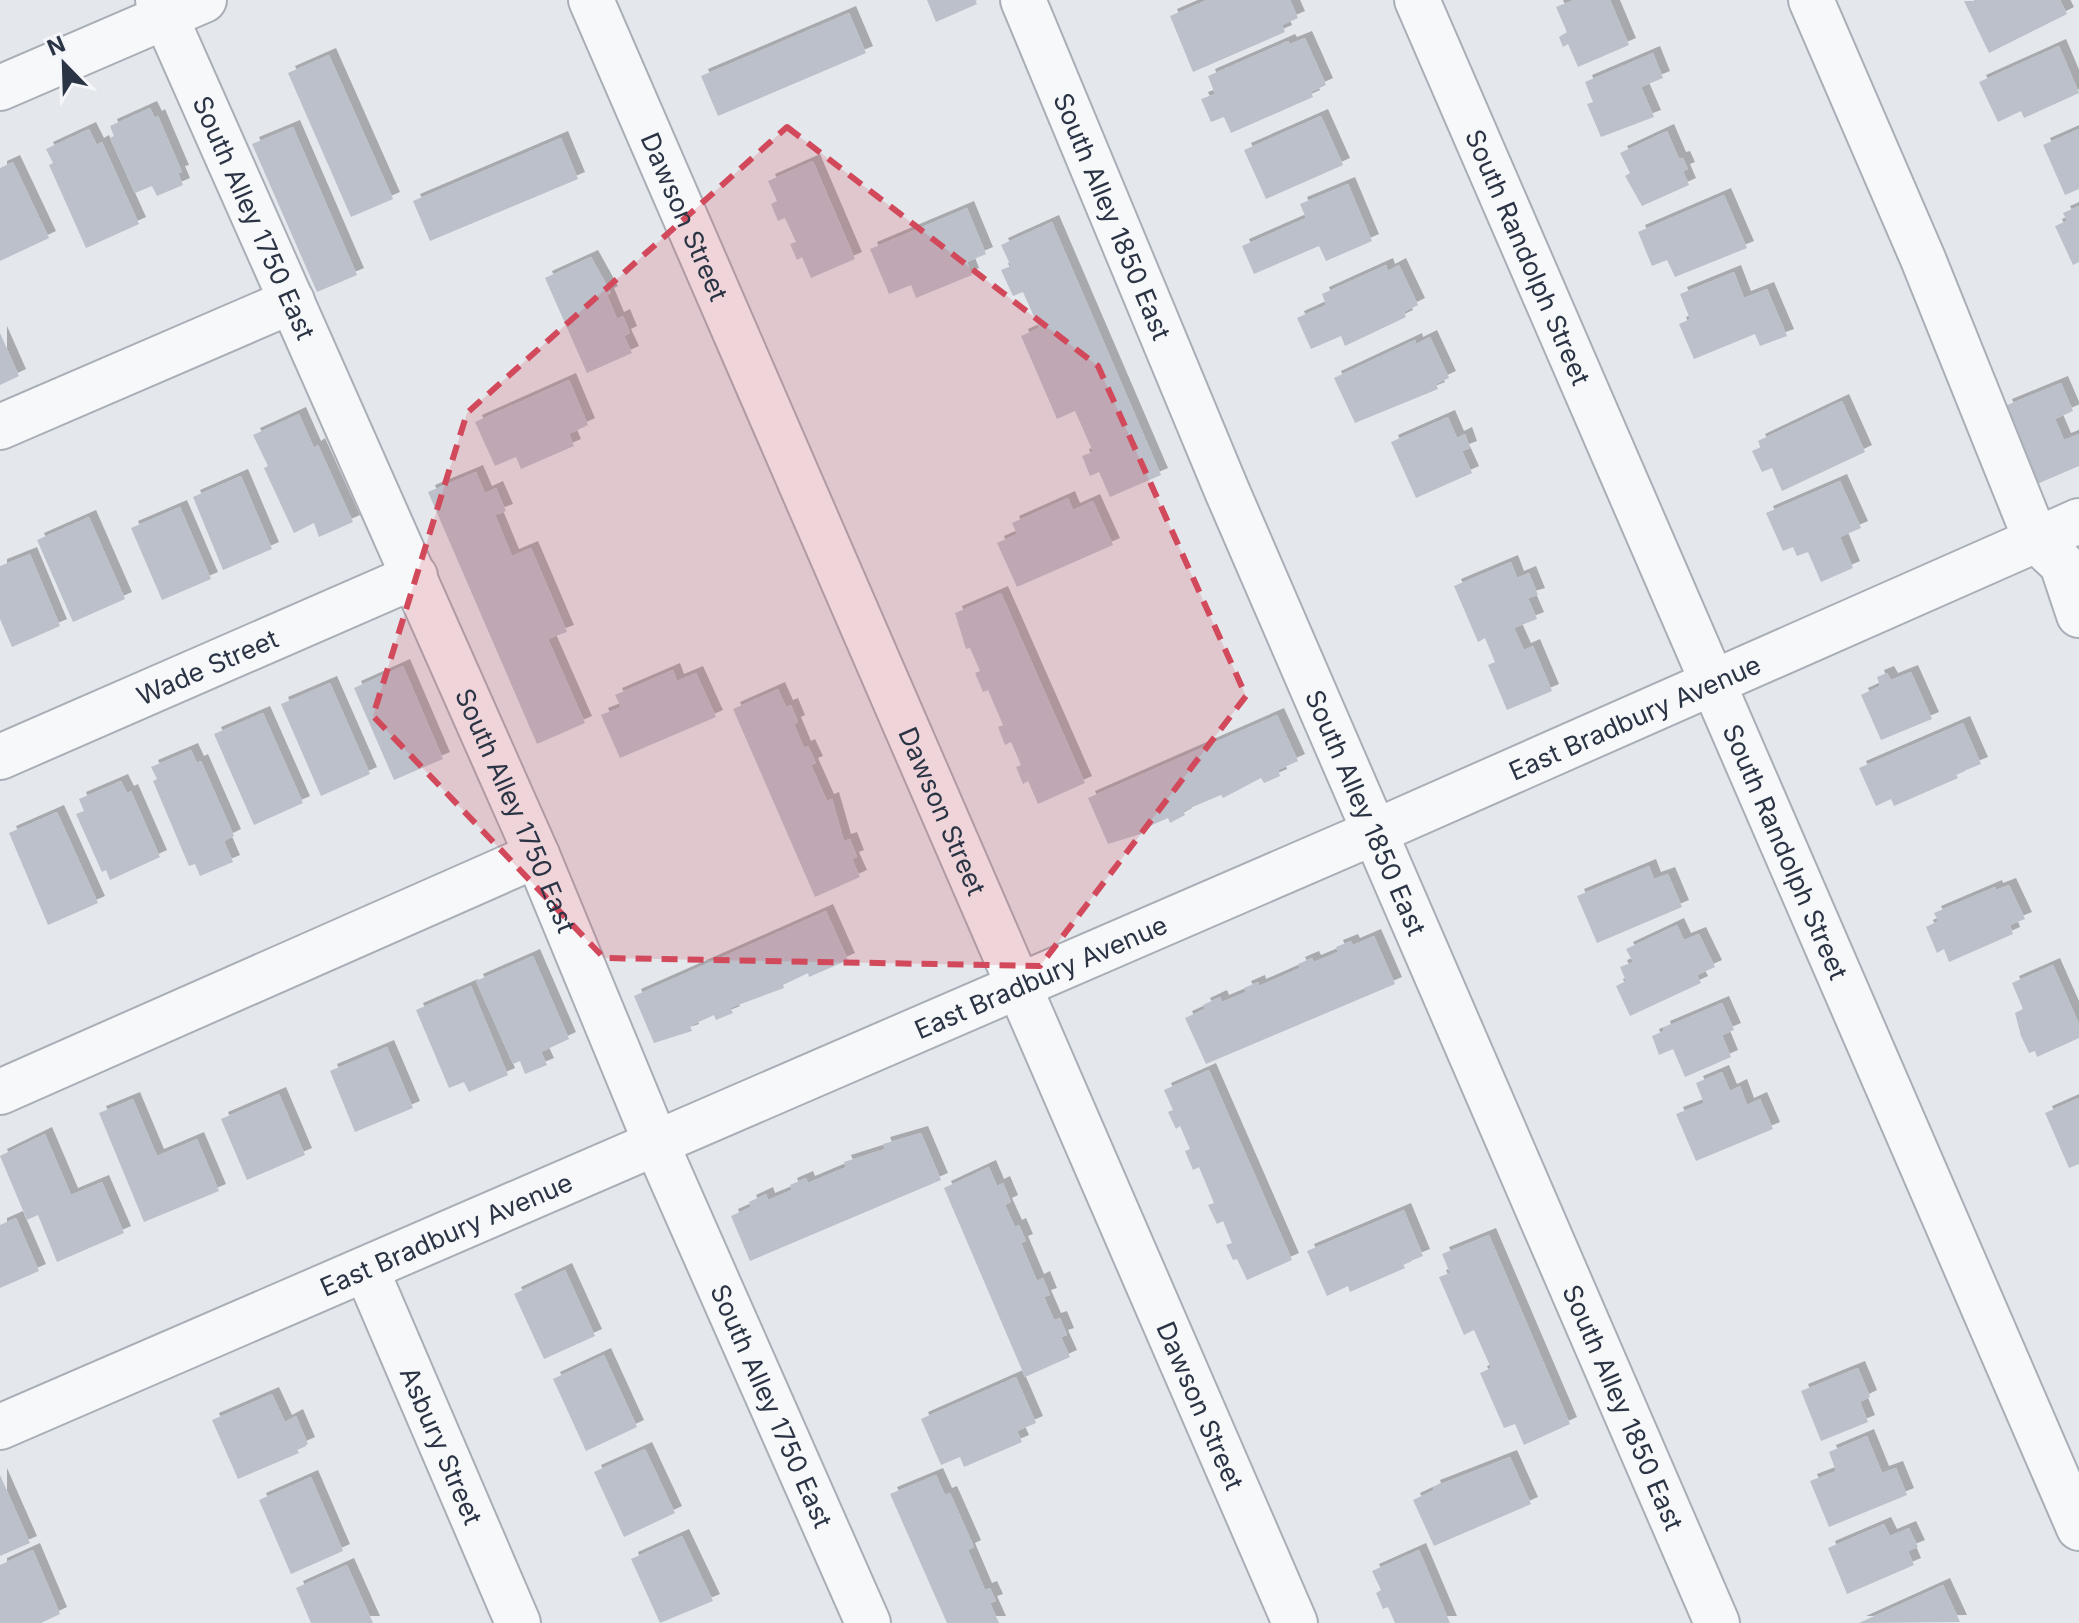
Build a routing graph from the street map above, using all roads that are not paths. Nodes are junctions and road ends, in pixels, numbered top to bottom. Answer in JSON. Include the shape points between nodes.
{"nodes":[{"id":1,"x":591,"y":0,"type":"edge"},
{"id":2,"x":1023,"y":0,"type":"edge"},
{"id":3,"x":1417,"y":0,"type":"edge"},
{"id":4,"x":1811,"y":0,"type":"edge"},
{"id":5,"x":176,"y":6,"type":"edge"},
{"id":6,"x":0,"y":88,"type":"edge"},
{"id":7,"x":292,"y":301,"type":"junction"},
{"id":8,"x":0,"y":427,"type":"edge"},
{"id":9,"x":2079,"y":521,"type":"edge"},
{"id":10,"x":2036,"y":540,"type":"junction"},
{"id":11,"x":415,"y":576,"type":"junction"},
{"id":12,"x":2079,"y":615,"type":"edge"},
{"id":13,"x":1713,"y":682,"type":"junction"},
{"id":14,"x":0,"y":757,"type":"edge"},
{"id":15,"x":1377,"y":831,"type":"junction"},
{"id":16,"x":537,"y":855,"type":"junction"},
{"id":17,"x":1018,"y":986,"type":"junction"},
{"id":18,"x":0,"y":1092,"type":"edge"},
{"id":19,"x":656,"y":1143,"type":"junction"},
{"id":20,"x":366,"y":1269,"type":"junction"},
{"id":21,"x":0,"y":1427,"type":"edge"},
{"id":22,"x":2079,"y":1528,"type":"edge"},
{"id":23,"x":518,"y":1623,"type":"edge"},
{"id":24,"x":868,"y":1623,"type":"edge"},
{"id":25,"x":1295,"y":1623,"type":"edge"},
{"id":26,"x":1717,"y":1623,"type":"edge"}],
"edges":[{"from":1,"to":17,"type":"street","name":"Dawson Street"},
{"from":2,"to":15,"type":"street","name":"South Alley 1850 East","via":[[1227,491]]},
{"from":3,"to":13,"type":"street","name":"South Randolph Street"},
{"from":4,"to":10,"type":"street"},
{"from":5,"to":6,"type":"street"},
{"from":5,"to":7,"type":"street","name":"South Alley 1750 East"},
{"from":7,"to":8,"type":"street"},
{"from":7,"to":11,"type":"street","name":"South Alley 1750 East"},
{"from":9,"to":10,"type":"street","name":"East Bradbury Avenue"},
{"from":10,"to":12,"type":"street","via":[[2062,564]]},
{"from":10,"to":13,"type":"street","name":"East Bradbury Avenue"},
{"from":11,"to":14,"type":"street","name":"Wade Street"},
{"from":11,"to":16,"type":"street","name":"South Alley 1750 East"},
{"from":13,"to":15,"type":"street","name":"East Bradbury Avenue"},
{"from":13,"to":22,"type":"street","name":"South Randolph Street"},
{"from":15,"to":17,"type":"street","name":"East Bradbury Avenue"},
{"from":15,"to":26,"type":"street","name":"South Alley 1850 East"},
{"from":16,"to":18,"type":"street"},
{"from":16,"to":19,"type":"street","name":"South Alley 1750 East"},
{"from":17,"to":19,"type":"street","name":"East Bradbury Avenue"},
{"from":17,"to":25,"type":"street","name":"Dawson Street"},
{"from":19,"to":20,"type":"street","name":"East Bradbury Avenue"},
{"from":19,"to":24,"type":"street","name":"South Alley 1750 East"},
{"from":20,"to":21,"type":"street","name":"East Bradbury Avenue"},
{"from":20,"to":23,"type":"street","name":"Asbury Street"}]}
